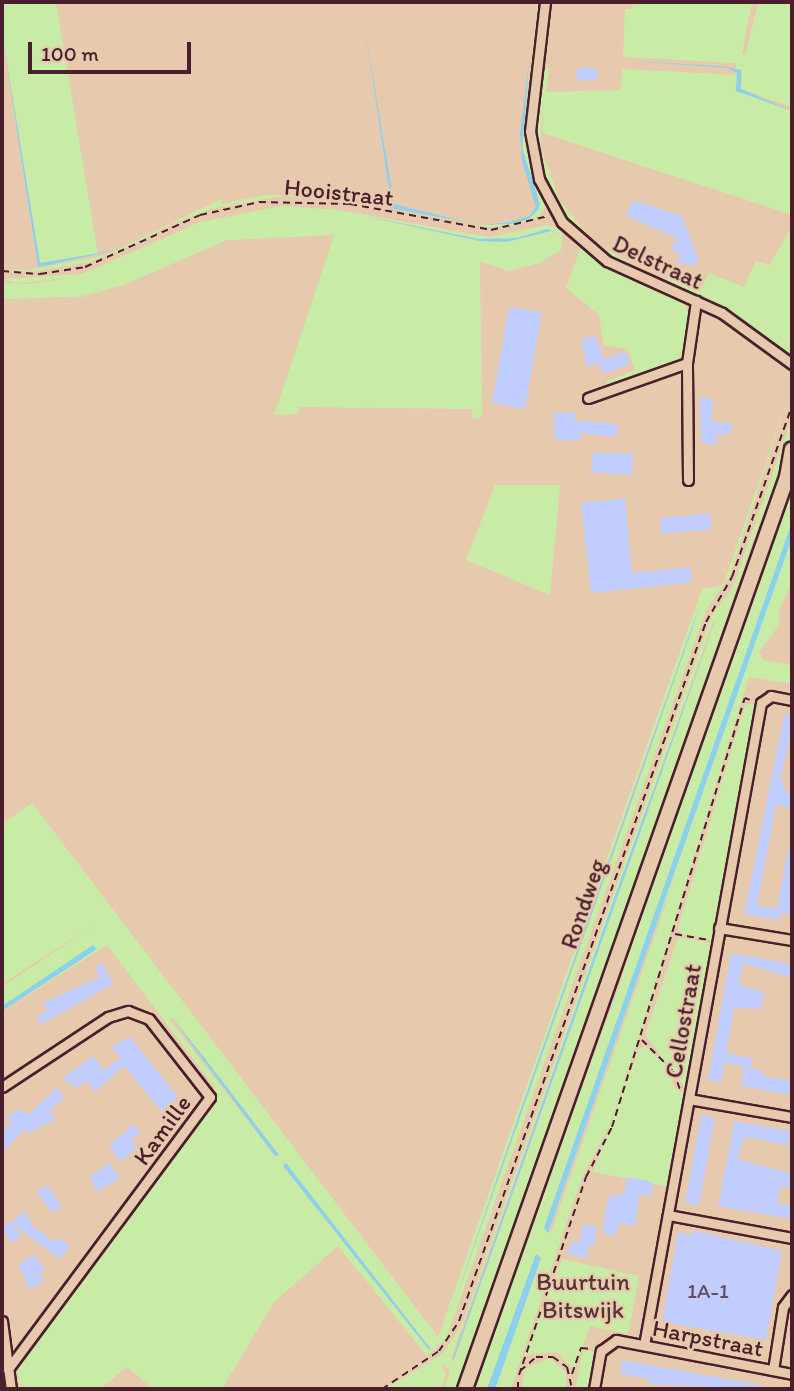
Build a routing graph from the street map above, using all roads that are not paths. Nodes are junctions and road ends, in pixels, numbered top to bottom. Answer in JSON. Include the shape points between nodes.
{"nodes":[{"id":1,"x":545,"y":2,"type":"edge"},
{"id":2,"x":696,"y":301,"type":"junction"},
{"id":3,"x":687,"y":363,"type":"junction"},
{"id":4,"x":792,"y":364,"type":"edge"},
{"id":5,"x":588,"y":398,"type":"dead end"},
{"id":6,"x":792,"y":449,"type":"edge"},
{"id":7,"x":790,"y":473,"type":"edge"},
{"id":8,"x":688,"y":480,"type":"dead end"},
{"id":9,"x":792,"y":700,"type":"edge"},
{"id":10,"x":719,"y":928,"type":"junction"},
{"id":11,"x":792,"y":940,"type":"edge"},
{"id":12,"x":2,"y":1087,"type":"edge"},
{"id":13,"x":690,"y":1095,"type":"junction"},
{"id":14,"x":792,"y":1117,"type":"edge"},
{"id":15,"x":668,"y":1215,"type":"junction"},
{"id":16,"x":792,"y":1238,"type":"edge"},
{"id":17,"x":792,"y":1295,"type":"edge"},
{"id":18,"x":2,"y":1321,"type":"edge"},
{"id":19,"x":644,"y":1345,"type":"junction"},
{"id":20,"x":8,"y":1369,"type":"junction"},
{"id":21,"x":773,"y":1370,"type":"junction"},
{"id":22,"x":792,"y":1374,"type":"edge"},
{"id":23,"x":11,"y":1389,"type":"edge"},
{"id":24,"x":465,"y":1389,"type":"edge"},
{"id":25,"x":594,"y":1389,"type":"edge"}],
"edges":[{"from":1,"to":2,"type":"street","name":"Delstraat","via":[[530,131],[539,179],[555,213],[601,257]]},
{"from":2,"to":3,"type":"street"},
{"from":2,"to":4,"type":"street","name":"Delstraat","via":[[745,327]]},
{"from":3,"to":5,"type":"street"},
{"from":3,"to":8,"type":"street"},
{"from":6,"to":7,"type":"main road","name":"Rondweg"},
{"from":7,"to":24,"type":"main road","name":"Rondweg"},
{"from":9,"to":10,"type":"street","name":"Cellostraat","via":[[771,696],[761,703]]},
{"from":10,"to":11,"type":"street"},
{"from":10,"to":13,"type":"street","name":"Cellostraat"},
{"from":12,"to":20,"type":"street","name":"Kamille","via":[[108,1017],[128,1011],[149,1019],[210,1097]]},
{"from":13,"to":14,"type":"street"},
{"from":13,"to":15,"type":"street","name":"Cellostraat"},
{"from":15,"to":16,"type":"street"},
{"from":15,"to":19,"type":"street","name":"Cellostraat"},
{"from":17,"to":21,"type":"street","via":[[783,1307]]},
{"from":18,"to":20,"type":"street"},
{"from":19,"to":21,"type":"street","name":"Harpstraat"},
{"from":19,"to":25,"type":"street","name":"Harpstraat","via":[[616,1340],[601,1351]]},
{"from":20,"to":23,"type":"street"},
{"from":21,"to":22,"type":"street","name":"Harpstraat"}]}
